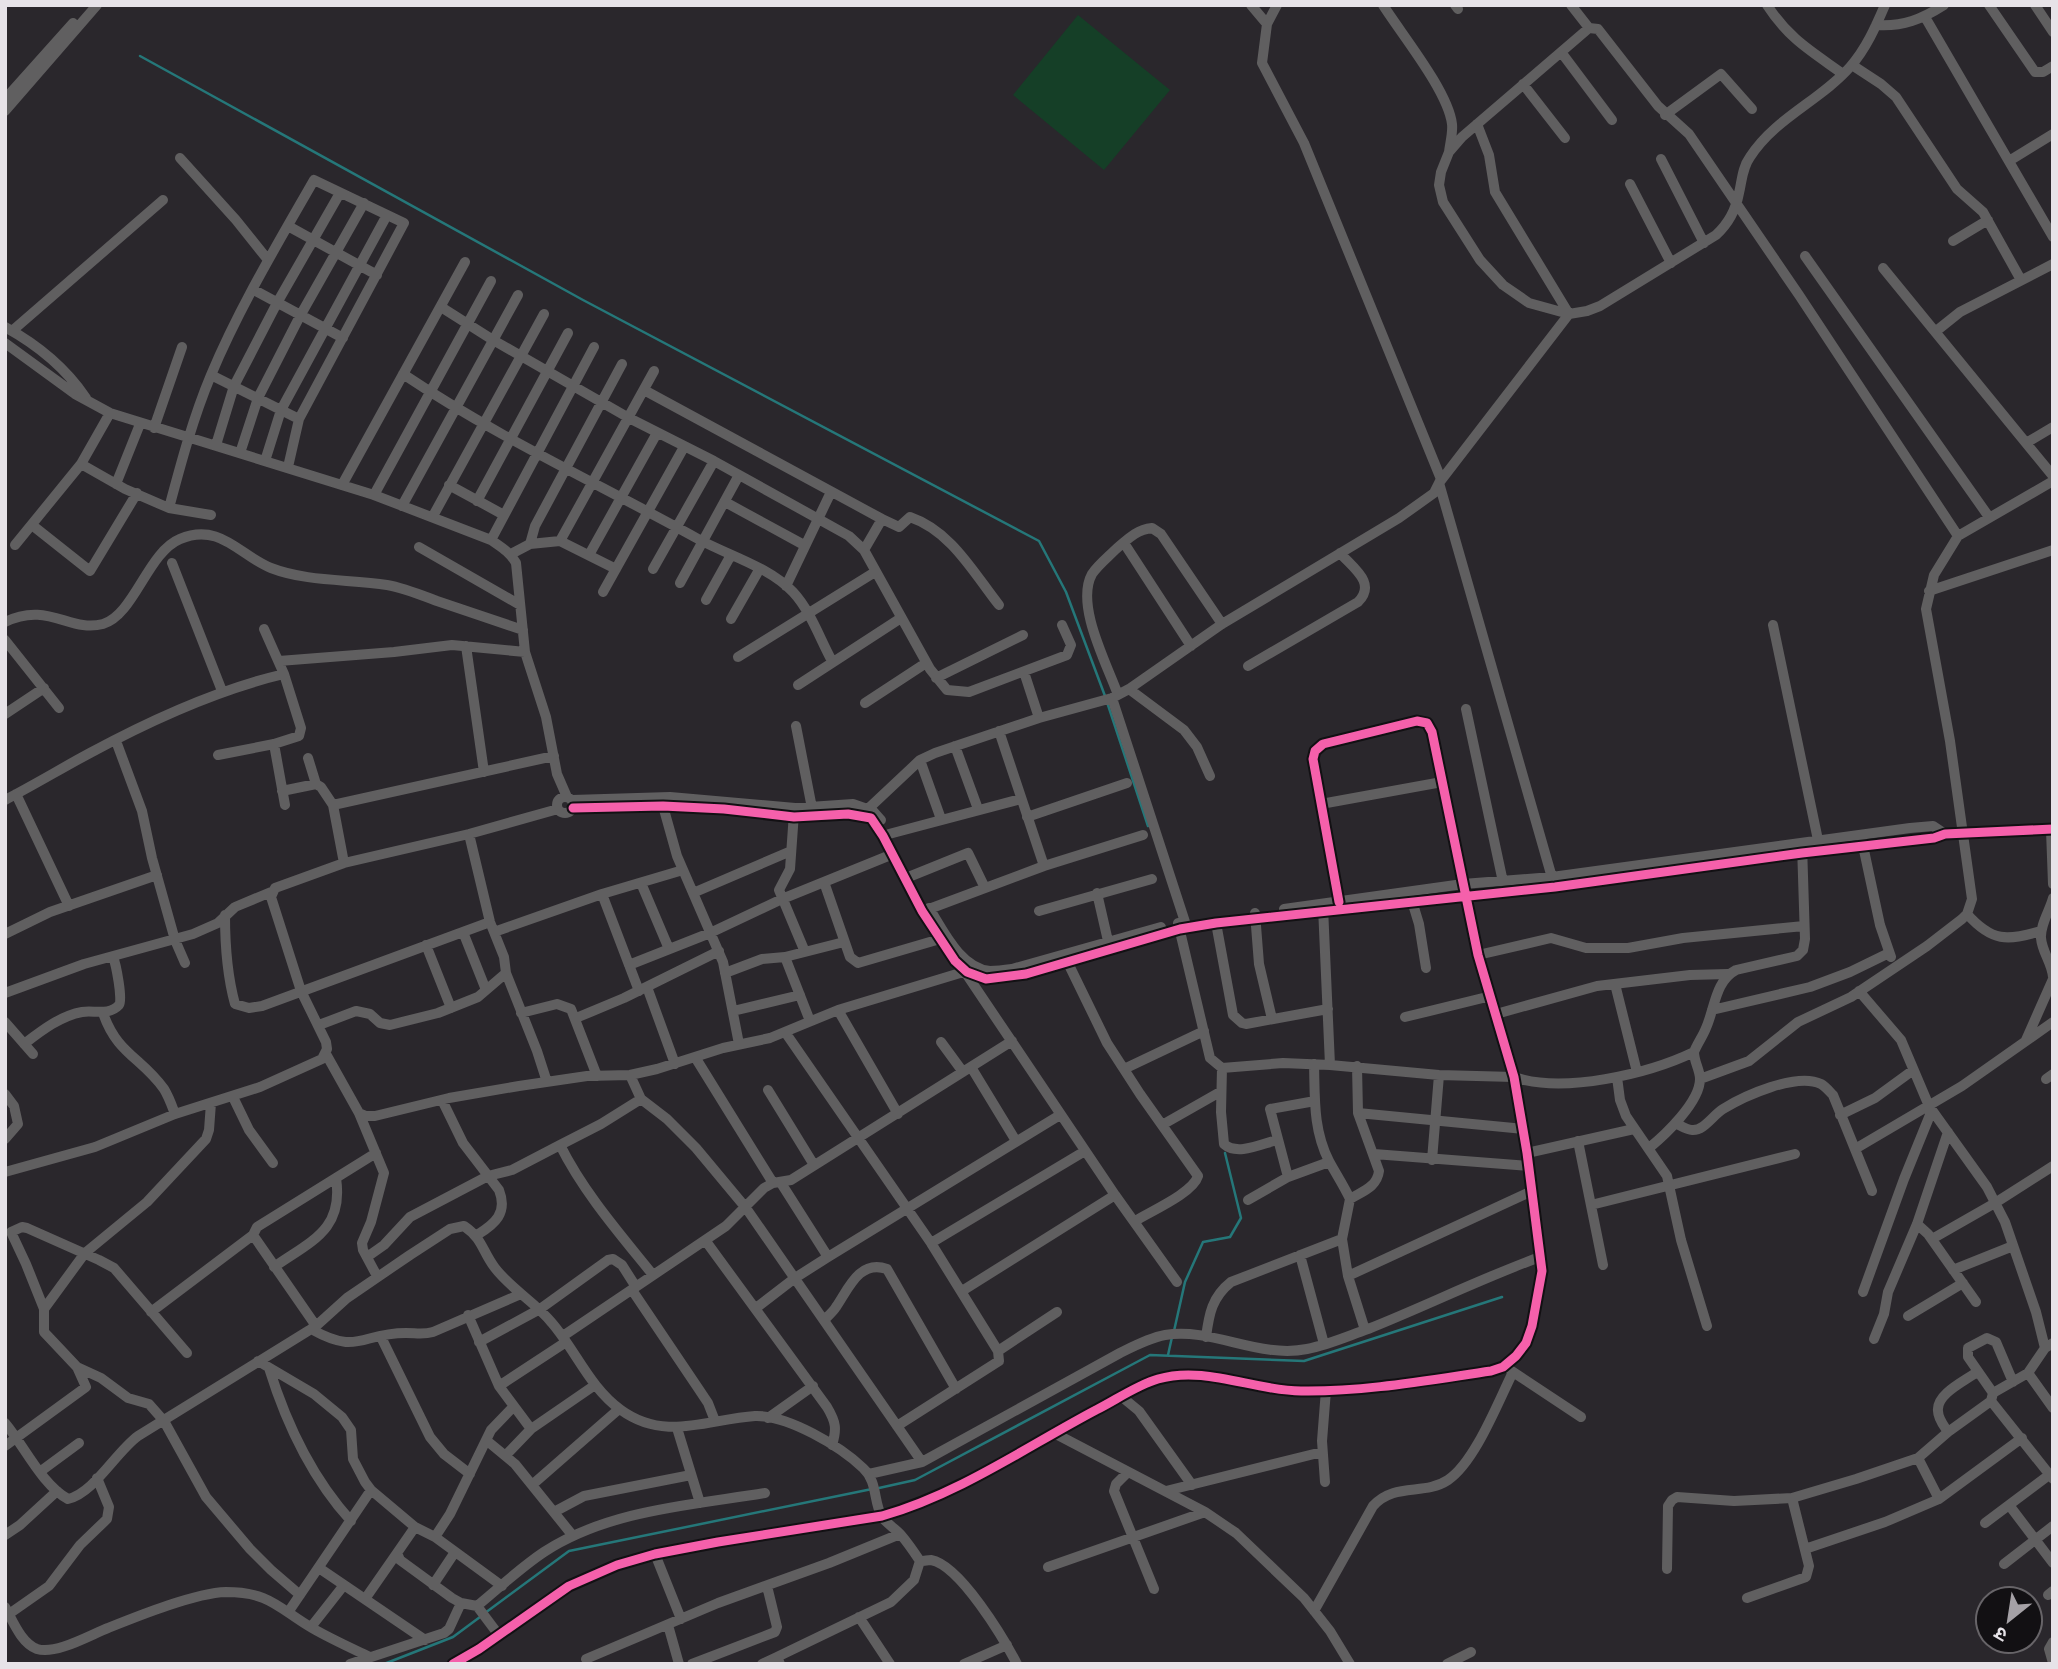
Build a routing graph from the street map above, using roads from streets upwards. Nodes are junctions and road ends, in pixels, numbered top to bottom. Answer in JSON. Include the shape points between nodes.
{"nodes":[{"id":1,"x":88,"y":5,"type":"edge"},
{"id":2,"x":97,"y":5,"type":"edge"},
{"id":3,"x":1251,"y":5,"type":"edge"},
{"id":4,"x":1277,"y":5,"type":"edge"},
{"id":5,"x":1383,"y":5,"type":"edge"},
{"id":6,"x":1572,"y":5,"type":"edge"},
{"id":7,"x":1767,"y":5,"type":"edge"},
{"id":8,"x":1885,"y":5,"type":"edge"},
{"id":9,"x":1944,"y":5,"type":"edge"},
{"id":10,"x":1989,"y":5,"type":"edge"},
{"id":11,"x":2035,"y":5,"type":"edge"},
{"id":12,"x":1925,"y":17,"type":"junction"},
{"id":13,"x":1267,"y":24,"type":"junction"},
{"id":14,"x":1876,"y":25,"type":"junction"},
{"id":15,"x":1589,"y":28,"type":"junction"},
{"id":16,"x":2053,"y":32,"type":"edge"},
{"id":17,"x":1561,"y":52,"type":"junction"},
{"id":18,"x":2053,"y":66,"type":"edge"},
{"id":19,"x":1847,"y":70,"type":"junction"},
{"id":20,"x":1523,"y":84,"type":"junction"},
{"id":21,"x":5,"y":99,"type":"edge"},
{"id":22,"x":1752,"y":109,"type":"dead end"},
{"id":23,"x":5,"y":111,"type":"edge"},
{"id":24,"x":1665,"y":115,"type":"junction"},
{"id":25,"x":1612,"y":120,"type":"dead end"},
{"id":26,"x":1477,"y":124,"type":"junction"},
{"id":27,"x":2053,"y":134,"type":"edge"},
{"id":28,"x":1565,"y":138,"type":"dead end"},
{"id":29,"x":1450,"y":152,"type":"junction"},
{"id":30,"x":180,"y":158,"type":"dead end"},
{"id":31,"x":1661,"y":159,"type":"dead end"},
{"id":32,"x":2009,"y":161,"type":"junction"},
{"id":33,"x":1630,"y":184,"type":"dead end"},
{"id":34,"x":340,"y":192,"type":"junction"},
{"id":35,"x":163,"y":200,"type":"dead end"},
{"id":36,"x":364,"y":203,"type":"junction"},
{"id":37,"x":1736,"y":206,"type":"junction"},
{"id":38,"x":387,"y":215,"type":"junction"},
{"id":39,"x":1988,"y":220,"type":"junction"},
{"id":40,"x":288,"y":226,"type":"junction"},
{"id":41,"x":2053,"y":237,"type":"edge"},
{"id":42,"x":313,"y":240,"type":"junction"},
{"id":43,"x":1952,"y":241,"type":"dead end"},
{"id":44,"x":1704,"y":243,"type":"junction"},
{"id":45,"x":336,"y":252,"type":"junction"},
{"id":46,"x":1805,"y":256,"type":"dead end"},
{"id":47,"x":268,"y":261,"type":"junction"},
{"id":48,"x":466,"y":262,"type":"dead end"},
{"id":49,"x":1671,"y":263,"type":"junction"},
{"id":50,"x":2053,"y":264,"type":"edge"},
{"id":51,"x":360,"y":265,"type":"junction"},
{"id":52,"x":1883,"y":268,"type":"dead end"},
{"id":53,"x":377,"y":275,"type":"junction"},
{"id":54,"x":2021,"y":280,"type":"junction"},
{"id":55,"x":491,"y":281,"type":"dead end"},
{"id":56,"x":254,"y":290,"type":"junction"},
{"id":57,"x":518,"y":295,"type":"dead end"},
{"id":58,"x":277,"y":303,"type":"junction"},
{"id":59,"x":441,"y":307,"type":"junction"},
{"id":60,"x":544,"y":314,"type":"dead end"},
{"id":61,"x":1569,"y":314,"type":"junction"},
{"id":62,"x":300,"y":316,"type":"junction"},
{"id":63,"x":467,"y":324,"type":"junction"},
{"id":64,"x":9,"y":329,"type":"edge"},
{"id":65,"x":325,"y":329,"type":"junction"},
{"id":66,"x":1935,"y":332,"type":"junction"},
{"id":67,"x":568,"y":333,"type":"dead end"},
{"id":68,"x":343,"y":338,"type":"junction"},
{"id":69,"x":493,"y":340,"type":"junction"},
{"id":70,"x":5,"y":343,"type":"edge"},
{"id":71,"x":182,"y":347,"type":"dead end"},
{"id":72,"x":594,"y":347,"type":"dead end"},
{"id":73,"x":519,"y":355,"type":"junction"},
{"id":74,"x":622,"y":364,"type":"dead end"},
{"id":75,"x":548,"y":370,"type":"junction"},
{"id":76,"x":654,"y":371,"type":"dead end"},
{"id":77,"x":403,"y":374,"type":"junction"},
{"id":78,"x":211,"y":375,"type":"junction"},
{"id":79,"x":576,"y":385,"type":"junction"},
{"id":80,"x":234,"y":386,"type":"junction"},
{"id":81,"x":644,"y":390,"type":"junction"},
{"id":82,"x":430,"y":392,"type":"junction"},
{"id":83,"x":258,"y":398,"type":"junction"},
{"id":84,"x":88,"y":401,"type":"junction"},
{"id":85,"x":602,"y":401,"type":"junction"},
{"id":86,"x":456,"y":407,"type":"junction"},
{"id":87,"x":281,"y":410,"type":"junction"},
{"id":88,"x":110,"y":413,"type":"junction"},
{"id":89,"x":629,"y":418,"type":"junction"},
{"id":90,"x":299,"y":419,"type":"junction"},
{"id":91,"x":484,"y":422,"type":"junction"},
{"id":92,"x":141,"y":424,"type":"junction"},
{"id":93,"x":2053,"y":426,"type":"edge"},
{"id":94,"x":154,"y":428,"type":"junction"},
{"id":95,"x":657,"y":433,"type":"junction"},
{"id":96,"x":188,"y":438,"type":"junction"},
{"id":97,"x":512,"y":438,"type":"junction"},
{"id":98,"x":2026,"y":443,"type":"junction"},
{"id":99,"x":216,"y":445,"type":"junction"},
{"id":100,"x":684,"y":447,"type":"junction"},
{"id":101,"x":240,"y":453,"type":"junction"},
{"id":102,"x":539,"y":453,"type":"junction"},
{"id":103,"x":265,"y":461,"type":"junction"},
{"id":104,"x":714,"y":461,"type":"junction"},
{"id":105,"x":81,"y":464,"type":"junction"},
{"id":106,"x":288,"y":467,"type":"junction"},
{"id":107,"x":566,"y":467,"type":"junction"},
{"id":108,"x":739,"y":475,"type":"junction"},
{"id":109,"x":2052,"y":480,"type":"edge"},
{"id":110,"x":594,"y":482,"type":"junction"},
{"id":111,"x":1439,"y":483,"type":"junction"},
{"id":112,"x":116,"y":484,"type":"junction"},
{"id":113,"x":341,"y":485,"type":"junction"},
{"id":114,"x":449,"y":485,"type":"junction"},
{"id":115,"x":831,"y":492,"type":"junction"},
{"id":116,"x":136,"y":493,"type":"junction"},
{"id":117,"x":374,"y":495,"type":"junction"},
{"id":118,"x":621,"y":497,"type":"junction"},
{"id":119,"x":477,"y":501,"type":"junction"},
{"id":120,"x":725,"y":502,"type":"junction"},
{"id":121,"x":402,"y":506,"type":"junction"},
{"id":122,"x":169,"y":508,"type":"junction"},
{"id":123,"x":648,"y":511,"type":"junction"},
{"id":124,"x":211,"y":515,"type":"dead end"},
{"id":125,"x":504,"y":515,"type":"junction"},
{"id":126,"x":433,"y":516,"type":"junction"},
{"id":127,"x":817,"y":517,"type":"junction"},
{"id":128,"x":1989,"y":517,"type":"junction"},
{"id":129,"x":882,"y":519,"type":"junction"},
{"id":130,"x":32,"y":525,"type":"junction"},
{"id":131,"x":677,"y":526,"type":"junction"},
{"id":132,"x":1958,"y":536,"type":"junction"},
{"id":133,"x":491,"y":540,"type":"junction"},
{"id":134,"x":560,"y":541,"type":"junction"},
{"id":135,"x":703,"y":541,"type":"junction"},
{"id":136,"x":1124,"y":543,"type":"junction"},
{"id":137,"x":530,"y":544,"type":"junction"},
{"id":138,"x":15,"y":545,"type":"dead end"},
{"id":139,"x":804,"y":545,"type":"junction"},
{"id":140,"x":419,"y":547,"type":"dead end"},
{"id":141,"x":864,"y":550,"type":"junction"},
{"id":142,"x":2053,"y":550,"type":"edge"},
{"id":143,"x":1340,"y":553,"type":"junction"},
{"id":144,"x":511,"y":554,"type":"junction"},
{"id":145,"x":589,"y":555,"type":"junction"},
{"id":146,"x":731,"y":555,"type":"junction"},
{"id":147,"x":172,"y":563,"type":"dead end"},
{"id":148,"x":616,"y":569,"type":"junction"},
{"id":149,"x":653,"y":569,"type":"dead end"},
{"id":150,"x":759,"y":570,"type":"junction"},
{"id":151,"x":875,"y":572,"type":"junction"},
{"id":152,"x":680,"y":583,"type":"dead end"},
{"id":153,"x":786,"y":586,"type":"junction"},
{"id":154,"x":1929,"y":591,"type":"junction"},
{"id":155,"x":603,"y":592,"type":"dead end"},
{"id":156,"x":706,"y":600,"type":"dead end"},
{"id":157,"x":520,"y":605,"type":"junction"},
{"id":158,"x":999,"y":605,"type":"dead end"},
{"id":159,"x":807,"y":614,"type":"junction"},
{"id":160,"x":901,"y":618,"type":"junction"},
{"id":161,"x":731,"y":619,"type":"dead end"},
{"id":162,"x":5,"y":622,"type":"edge"},
{"id":163,"x":1222,"y":624,"type":"junction"},
{"id":164,"x":1062,"y":625,"type":"dead end"},
{"id":165,"x":1773,"y":625,"type":"dead end"},
{"id":166,"x":264,"y":629,"type":"dead end"},
{"id":167,"x":523,"y":630,"type":"junction"},
{"id":168,"x":1023,"y":635,"type":"dead end"},
{"id":169,"x":5,"y":640,"type":"edge"},
{"id":170,"x":466,"y":646,"type":"junction"},
{"id":171,"x":1191,"y":646,"type":"junction"},
{"id":172,"x":525,"y":652,"type":"junction"},
{"id":173,"x":738,"y":657,"type":"dead end"},
{"id":174,"x":279,"y":661,"type":"junction"},
{"id":175,"x":832,"y":661,"type":"junction"},
{"id":176,"x":926,"y":663,"type":"junction"},
{"id":177,"x":1248,"y":666,"type":"dead end"},
{"id":178,"x":1024,"y":671,"type":"junction"},
{"id":179,"x":284,"y":674,"type":"junction"},
{"id":180,"x":936,"y":678,"type":"junction"},
{"id":181,"x":798,"y":685,"type":"dead end"},
{"id":182,"x":44,"y":688,"type":"junction"},
{"id":183,"x":1129,"y":690,"type":"junction"},
{"id":184,"x":222,"y":691,"type":"junction"},
{"id":185,"x":1115,"y":697,"type":"junction"},
{"id":186,"x":864,"y":703,"type":"dead end"},
{"id":187,"x":59,"y":708,"type":"dead end"},
{"id":188,"x":1466,"y":709,"type":"dead end"},
{"id":189,"x":6,"y":712,"type":"edge"},
{"id":190,"x":1039,"y":718,"type":"junction"},
{"id":191,"x":796,"y":726,"type":"dead end"},
{"id":192,"x":999,"y":731,"type":"junction"},
{"id":193,"x":116,"y":741,"type":"junction"},
{"id":194,"x":274,"y":744,"type":"junction"},
{"id":195,"x":955,"y":746,"type":"junction"},
{"id":196,"x":218,"y":755,"type":"dead end"},
{"id":197,"x":554,"y":756,"type":"junction"},
{"id":198,"x":308,"y":758,"type":"dead end"},
{"id":199,"x":920,"y":760,"type":"junction"},
{"id":200,"x":484,"y":772,"type":"junction"},
{"id":201,"x":1210,"y":776,"type":"dead end"},
{"id":202,"x":1442,"y":782,"type":"junction"},
{"id":203,"x":1127,"y":783,"type":"dead end"},
{"id":204,"x":316,"y":785,"type":"junction"},
{"id":205,"x":282,"y":791,"type":"junction"},
{"id":206,"x":10,"y":797,"type":"edge"},
{"id":207,"x":1021,"y":799,"type":"junction"},
{"id":208,"x":571,"y":802,"type":"junction"},
{"id":209,"x":1321,"y":804,"type":"junction"},
{"id":210,"x":285,"y":805,"type":"dead end"},
{"id":211,"x":333,"y":805,"type":"junction"},
{"id":212,"x":663,"y":806,"type":"junction"},
{"id":213,"x":811,"y":808,"type":"junction"},
{"id":214,"x":869,"y":808,"type":"junction"},
{"id":215,"x":978,"y":809,"type":"junction"},
{"id":216,"x":794,"y":813,"type":"junction"},
{"id":217,"x":1027,"y":817,"type":"junction"},
{"id":218,"x":942,"y":819,"type":"junction"},
{"id":219,"x":2052,"y":830,"type":"edge"},
{"id":220,"x":1961,"y":832,"type":"junction"},
{"id":221,"x":469,"y":834,"type":"junction"},
{"id":222,"x":889,"y":834,"type":"junction"},
{"id":223,"x":1143,"y":835,"type":"dead end"},
{"id":224,"x":1818,"y":840,"type":"junction"},
{"id":225,"x":1862,"y":840,"type":"junction"},
{"id":226,"x":1802,"y":848,"type":"junction"},
{"id":227,"x":791,"y":851,"type":"junction"},
{"id":228,"x":893,"y":854,"type":"junction"},
{"id":229,"x":344,"y":863,"type":"junction"},
{"id":230,"x":1044,"y":866,"type":"junction"},
{"id":231,"x":683,"y":870,"type":"junction"},
{"id":232,"x":157,"y":875,"type":"junction"},
{"id":233,"x":911,"y":876,"type":"junction"},
{"id":234,"x":1152,"y":879,"type":"dead end"},
{"id":235,"x":824,"y":882,"type":"junction"},
{"id":236,"x":1503,"y":882,"type":"junction"},
{"id":237,"x":1553,"y":882,"type":"junction"},
{"id":238,"x":640,"y":883,"type":"junction"},
{"id":239,"x":1463,"y":884,"type":"junction"},
{"id":240,"x":2053,"y":884,"type":"edge"},
{"id":241,"x":1519,"y":886,"type":"junction"},
{"id":242,"x":985,"y":887,"type":"junction"},
{"id":243,"x":271,"y":892,"type":"junction"},
{"id":244,"x":693,"y":893,"type":"junction"},
{"id":245,"x":1097,"y":893,"type":"junction"},
{"id":246,"x":602,"y":894,"type":"junction"},
{"id":247,"x":1465,"y":896,"type":"junction"},
{"id":248,"x":2053,"y":898,"type":"edge"},
{"id":249,"x":782,"y":899,"type":"junction"},
{"id":250,"x":1412,"y":901,"type":"junction"},
{"id":251,"x":1339,"y":902,"type":"junction"},
{"id":252,"x":69,"y":906,"type":"junction"},
{"id":253,"x":1323,"y":908,"type":"junction"},
{"id":254,"x":929,"y":909,"type":"junction"},
{"id":255,"x":1039,"y":911,"type":"dead end"},
{"id":256,"x":225,"y":915,"type":"junction"},
{"id":257,"x":1967,"y":915,"type":"junction"},
{"id":258,"x":1256,"y":916,"type":"junction"},
{"id":259,"x":1216,"y":923,"type":"junction"},
{"id":260,"x":1183,"y":925,"type":"junction"},
{"id":261,"x":1804,"y":926,"type":"junction"},
{"id":262,"x":492,"y":927,"type":"junction"},
{"id":263,"x":2041,"y":931,"type":"junction"},
{"id":264,"x":463,"y":932,"type":"junction"},
{"id":265,"x":5,"y":933,"type":"edge"},
{"id":266,"x":710,"y":933,"type":"junction"},
{"id":267,"x":940,"y":939,"type":"junction"},
{"id":268,"x":175,"y":940,"type":"junction"},
{"id":269,"x":1108,"y":941,"type":"junction"},
{"id":270,"x":844,"y":942,"type":"junction"},
{"id":271,"x":426,"y":945,"type":"junction"},
{"id":272,"x":668,"y":949,"type":"junction"},
{"id":273,"x":719,"y":951,"type":"junction"},
{"id":274,"x":805,"y":952,"type":"junction"},
{"id":275,"x":1889,"y":953,"type":"junction"},
{"id":276,"x":1478,"y":955,"type":"junction"},
{"id":277,"x":113,"y":957,"type":"junction"},
{"id":278,"x":785,"y":957,"type":"junction"},
{"id":279,"x":185,"y":962,"type":"dead end"},
{"id":280,"x":1068,"y":963,"type":"junction"},
{"id":281,"x":629,"y":965,"type":"junction"},
{"id":282,"x":1896,"y":967,"type":"junction"},
{"id":283,"x":1426,"y":968,"type":"dead end"},
{"id":284,"x":969,"y":970,"type":"junction"},
{"id":285,"x":506,"y":973,"type":"junction"},
{"id":286,"x":725,"y":973,"type":"junction"},
{"id":287,"x":1728,"y":974,"type":"junction"},
{"id":288,"x":2053,"y":978,"type":"edge"},
{"id":289,"x":1615,"y":984,"type":"junction"},
{"id":290,"x":643,"y":989,"type":"junction"},
{"id":291,"x":486,"y":990,"type":"junction"},
{"id":292,"x":301,"y":991,"type":"junction"},
{"id":293,"x":1859,"y":991,"type":"junction"},
{"id":294,"x":5,"y":993,"type":"edge"},
{"id":295,"x":800,"y":995,"type":"junction"},
{"id":296,"x":1491,"y":996,"type":"junction"},
{"id":297,"x":451,"y":1008,"type":"junction"},
{"id":298,"x":1328,"y":1009,"type":"junction"},
{"id":299,"x":838,"y":1010,"type":"junction"},
{"id":300,"x":1712,"y":1010,"type":"junction"},
{"id":301,"x":733,"y":1011,"type":"junction"},
{"id":302,"x":103,"y":1013,"type":"junction"},
{"id":303,"x":521,"y":1013,"type":"junction"},
{"id":304,"x":1496,"y":1014,"type":"junction"},
{"id":305,"x":1405,"y":1017,"type":"dead end"},
{"id":306,"x":576,"y":1018,"type":"junction"},
{"id":307,"x":1272,"y":1019,"type":"junction"},
{"id":308,"x":810,"y":1021,"type":"junction"},
{"id":309,"x":5,"y":1022,"type":"edge"},
{"id":310,"x":2053,"y":1022,"type":"edge"},
{"id":311,"x":318,"y":1025,"type":"junction"},
{"id":312,"x":1204,"y":1031,"type":"junction"},
{"id":313,"x":785,"y":1032,"type":"junction"},
{"id":314,"x":1012,"y":1041,"type":"junction"},
{"id":315,"x":941,"y":1042,"type":"dead end"},
{"id":316,"x":2025,"y":1042,"type":"junction"},
{"id":317,"x":24,"y":1044,"type":"junction"},
{"id":318,"x":739,"y":1044,"type":"junction"},
{"id":319,"x":1694,"y":1052,"type":"junction"},
{"id":320,"x":33,"y":1054,"type":"dead end"},
{"id":321,"x":326,"y":1054,"type":"junction"},
{"id":322,"x":695,"y":1057,"type":"junction"},
{"id":323,"x":675,"y":1064,"type":"junction"},
{"id":324,"x":1314,"y":1065,"type":"junction"},
{"id":325,"x":1330,"y":1065,"type":"junction"},
{"id":326,"x":1357,"y":1066,"type":"junction"},
{"id":327,"x":1222,"y":1068,"type":"junction"},
{"id":328,"x":1124,"y":1069,"type":"junction"},
{"id":329,"x":967,"y":1070,"type":"junction"},
{"id":330,"x":1912,"y":1070,"type":"junction"},
{"id":331,"x":1637,"y":1072,"type":"junction"},
{"id":332,"x":630,"y":1075,"type":"junction"},
{"id":333,"x":1439,"y":1075,"type":"junction"},
{"id":334,"x":597,"y":1076,"type":"junction"},
{"id":335,"x":1514,"y":1077,"type":"junction"},
{"id":336,"x":1617,"y":1077,"type":"junction"},
{"id":337,"x":1700,"y":1079,"type":"junction"},
{"id":338,"x":547,"y":1082,"type":"junction"},
{"id":339,"x":768,"y":1090,"type":"dead end"},
{"id":340,"x":1220,"y":1092,"type":"junction"},
{"id":341,"x":5,"y":1094,"type":"edge"},
{"id":342,"x":233,"y":1097,"type":"junction"},
{"id":343,"x":641,"y":1099,"type":"junction"},
{"id":344,"x":442,"y":1100,"type":"junction"},
{"id":345,"x":1315,"y":1101,"type":"junction"},
{"id":346,"x":211,"y":1103,"type":"junction"},
{"id":347,"x":1932,"y":1110,"type":"junction"},
{"id":348,"x":359,"y":1113,"type":"junction"},
{"id":349,"x":1358,"y":1113,"type":"junction"},
{"id":350,"x":175,"y":1114,"type":"junction"},
{"id":351,"x":898,"y":1114,"type":"junction"},
{"id":352,"x":1060,"y":1115,"type":"junction"},
{"id":353,"x":1840,"y":1115,"type":"junction"},
{"id":354,"x":1435,"y":1121,"type":"junction"},
{"id":355,"x":1677,"y":1124,"type":"junction"},
{"id":356,"x":1162,"y":1125,"type":"junction"},
{"id":357,"x":1524,"y":1129,"type":"junction"},
{"id":358,"x":1634,"y":1129,"type":"junction"},
{"id":359,"x":1946,"y":1129,"type":"junction"},
{"id":360,"x":5,"y":1139,"type":"edge"},
{"id":361,"x":858,"y":1140,"type":"junction"},
{"id":362,"x":1277,"y":1140,"type":"junction"},
{"id":363,"x":1016,"y":1141,"type":"junction"},
{"id":364,"x":1578,"y":1141,"type":"junction"},
{"id":365,"x":560,"y":1145,"type":"junction"},
{"id":366,"x":1648,"y":1148,"type":"junction"},
{"id":367,"x":1855,"y":1149,"type":"junction"},
{"id":368,"x":1085,"y":1151,"type":"junction"},
{"id":369,"x":376,"y":1153,"type":"junction"},
{"id":370,"x":1527,"y":1153,"type":"junction"},
{"id":371,"x":1374,"y":1154,"type":"junction"},
{"id":372,"x":1795,"y":1154,"type":"dead end"},
{"id":373,"x":1432,"y":1160,"type":"junction"},
{"id":374,"x":1329,"y":1162,"type":"junction"},
{"id":375,"x":273,"y":1163,"type":"dead end"},
{"id":376,"x":814,"y":1165,"type":"junction"},
{"id":377,"x":1529,"y":1166,"type":"junction"},
{"id":378,"x":2053,"y":1166,"type":"edge"},
{"id":379,"x":5,"y":1172,"type":"edge"},
{"id":380,"x":488,"y":1176,"type":"junction"},
{"id":381,"x":1288,"y":1177,"type":"junction"},
{"id":382,"x":336,"y":1178,"type":"junction"},
{"id":383,"x":777,"y":1183,"type":"junction"},
{"id":384,"x":1671,"y":1186,"type":"junction"},
{"id":385,"x":1532,"y":1191,"type":"junction"},
{"id":386,"x":1872,"y":1191,"type":"dead end"},
{"id":387,"x":1115,"y":1195,"type":"junction"},
{"id":388,"x":1350,"y":1199,"type":"junction"},
{"id":389,"x":1248,"y":1200,"type":"dead end"},
{"id":390,"x":1995,"y":1203,"type":"junction"},
{"id":391,"x":1591,"y":1205,"type":"junction"},
{"id":392,"x":746,"y":1208,"type":"junction"},
{"id":393,"x":906,"y":1208,"type":"junction"},
{"id":394,"x":1135,"y":1221,"type":"junction"},
{"id":395,"x":1917,"y":1224,"type":"junction"},
{"id":396,"x":9,"y":1234,"type":"edge"},
{"id":397,"x":253,"y":1235,"type":"junction"},
{"id":398,"x":477,"y":1235,"type":"junction"},
{"id":399,"x":1342,"y":1239,"type":"junction"},
{"id":400,"x":1932,"y":1239,"type":"junction"},
{"id":401,"x":705,"y":1240,"type":"junction"},
{"id":402,"x":931,"y":1243,"type":"junction"},
{"id":403,"x":2013,"y":1246,"type":"junction"},
{"id":404,"x":85,"y":1253,"type":"junction"},
{"id":405,"x":1300,"y":1255,"type":"junction"},
{"id":406,"x":367,"y":1257,"type":"junction"},
{"id":407,"x":828,"y":1257,"type":"junction"},
{"id":408,"x":1540,"y":1257,"type":"junction"},
{"id":409,"x":1603,"y":1265,"type":"dead end"},
{"id":410,"x":274,"y":1267,"type":"junction"},
{"id":411,"x":1953,"y":1270,"type":"junction"},
{"id":412,"x":653,"y":1275,"type":"junction"},
{"id":413,"x":377,"y":1276,"type":"junction"},
{"id":414,"x":1348,"y":1276,"type":"junction"},
{"id":415,"x":796,"y":1278,"type":"junction"},
{"id":416,"x":1177,"y":1282,"type":"dead end"},
{"id":417,"x":1963,"y":1283,"type":"junction"},
{"id":418,"x":634,"y":1288,"type":"junction"},
{"id":419,"x":962,"y":1291,"type":"junction"},
{"id":420,"x":1863,"y":1292,"type":"dead end"},
{"id":421,"x":521,"y":1294,"type":"junction"},
{"id":422,"x":1976,"y":1302,"type":"dead end"},
{"id":423,"x":756,"y":1308,"type":"junction"},
{"id":424,"x":44,"y":1309,"type":"junction"},
{"id":425,"x":540,"y":1309,"type":"junction"},
{"id":426,"x":151,"y":1312,"type":"junction"},
{"id":427,"x":1057,"y":1312,"type":"dead end"},
{"id":428,"x":468,"y":1315,"type":"junction"},
{"id":429,"x":1908,"y":1316,"type":"dead end"},
{"id":430,"x":824,"y":1320,"type":"junction"},
{"id":431,"x":1707,"y":1326,"type":"dead end"},
{"id":432,"x":313,"y":1327,"type":"junction"},
{"id":433,"x":1365,"y":1330,"type":"junction"},
{"id":434,"x":381,"y":1337,"type":"junction"},
{"id":435,"x":1206,"y":1337,"type":"junction"},
{"id":436,"x":564,"y":1339,"type":"junction"},
{"id":437,"x":1874,"y":1339,"type":"dead end"},
{"id":438,"x":479,"y":1342,"type":"junction"},
{"id":439,"x":1324,"y":1344,"type":"junction"},
{"id":440,"x":2049,"y":1346,"type":"edge"},
{"id":441,"x":998,"y":1351,"type":"junction"},
{"id":442,"x":187,"y":1353,"type":"dead end"},
{"id":443,"x":258,"y":1361,"type":"junction"},
{"id":444,"x":77,"y":1367,"type":"junction"},
{"id":445,"x":270,"y":1368,"type":"junction"},
{"id":446,"x":1508,"y":1370,"type":"junction"},
{"id":447,"x":1977,"y":1372,"type":"junction"},
{"id":448,"x":2028,"y":1373,"type":"junction"},
{"id":449,"x":2013,"y":1381,"type":"junction"},
{"id":450,"x":595,"y":1385,"type":"junction"},
{"id":451,"x":499,"y":1386,"type":"junction"},
{"id":452,"x":813,"y":1386,"type":"junction"},
{"id":453,"x":956,"y":1389,"type":"junction"},
{"id":454,"x":1326,"y":1390,"type":"junction"},
{"id":455,"x":1122,"y":1397,"type":"junction"},
{"id":456,"x":1992,"y":1397,"type":"junction"},
{"id":457,"x":514,"y":1406,"type":"junction"},
{"id":458,"x":2053,"y":1408,"type":"edge"},
{"id":459,"x":619,"y":1409,"type":"junction"},
{"id":460,"x":1581,"y":1417,"type":"dead end"},
{"id":461,"x":768,"y":1418,"type":"junction"},
{"id":462,"x":164,"y":1420,"type":"junction"},
{"id":463,"x":715,"y":1421,"type":"junction"},
{"id":464,"x":5,"y":1423,"type":"edge"},
{"id":465,"x":897,"y":1426,"type":"junction"},
{"id":466,"x":677,"y":1428,"type":"junction"},
{"id":467,"x":531,"y":1429,"type":"junction"},
{"id":468,"x":1948,"y":1432,"type":"junction"},
{"id":469,"x":1054,"y":1433,"type":"junction"},
{"id":470,"x":17,"y":1437,"type":"junction"},
{"id":471,"x":2022,"y":1438,"type":"junction"},
{"id":472,"x":486,"y":1440,"type":"junction"},
{"id":473,"x":79,"y":1443,"type":"dead end"},
{"id":474,"x":832,"y":1445,"type":"junction"},
{"id":475,"x":5,"y":1446,"type":"edge"},
{"id":476,"x":1322,"y":1452,"type":"junction"},
{"id":477,"x":506,"y":1455,"type":"junction"},
{"id":478,"x":1918,"y":1458,"type":"junction"},
{"id":479,"x":922,"y":1462,"type":"junction"},
{"id":480,"x":41,"y":1471,"type":"junction"},
{"id":481,"x":1128,"y":1472,"type":"junction"},
{"id":482,"x":470,"y":1474,"type":"junction"},
{"id":483,"x":691,"y":1475,"type":"junction"},
{"id":484,"x":2051,"y":1477,"type":"edge"},
{"id":485,"x":97,"y":1478,"type":"junction"},
{"id":486,"x":871,"y":1478,"type":"junction"},
{"id":487,"x":1325,"y":1482,"type":"dead end"},
{"id":488,"x":532,"y":1485,"type":"junction"},
{"id":489,"x":1192,"y":1485,"type":"junction"},
{"id":490,"x":371,"y":1490,"type":"junction"},
{"id":491,"x":57,"y":1491,"type":"junction"},
{"id":492,"x":1166,"y":1491,"type":"junction"},
{"id":493,"x":765,"y":1493,"type":"dead end"},
{"id":494,"x":1793,"y":1498,"type":"junction"},
{"id":495,"x":1939,"y":1499,"type":"junction"},
{"id":496,"x":700,"y":1503,"type":"junction"},
{"id":497,"x":2009,"y":1505,"type":"junction"},
{"id":498,"x":554,"y":1512,"type":"junction"},
{"id":499,"x":1205,"y":1512,"type":"junction"},
{"id":500,"x":881,"y":1514,"type":"junction"},
{"id":501,"x":351,"y":1521,"type":"junction"},
{"id":502,"x":1984,"y":1523,"type":"dead end"},
{"id":503,"x":2053,"y":1526,"type":"edge"},
{"id":504,"x":415,"y":1527,"type":"junction"},
{"id":505,"x":900,"y":1534,"type":"junction"},
{"id":506,"x":5,"y":1535,"type":"edge"},
{"id":507,"x":573,"y":1536,"type":"junction"},
{"id":508,"x":435,"y":1537,"type":"junction"},
{"id":509,"x":1133,"y":1537,"type":"junction"},
{"id":510,"x":2035,"y":1539,"type":"junction"},
{"id":511,"x":1805,"y":1549,"type":"junction"},
{"id":512,"x":455,"y":1552,"type":"junction"},
{"id":513,"x":397,"y":1553,"type":"junction"},
{"id":514,"x":655,"y":1554,"type":"junction"},
{"id":515,"x":920,"y":1561,"type":"junction"},
{"id":516,"x":2053,"y":1563,"type":"edge"},
{"id":517,"x":2004,"y":1564,"type":"dead end"},
{"id":518,"x":1048,"y":1567,"type":"dead end"},
{"id":519,"x":319,"y":1568,"type":"junction"},
{"id":520,"x":1667,"y":1569,"type":"dead end"},
{"id":521,"x":344,"y":1585,"type":"junction"},
{"id":522,"x":433,"y":1585,"type":"junction"},
{"id":523,"x":502,"y":1586,"type":"junction"},
{"id":524,"x":767,"y":1586,"type":"junction"},
{"id":525,"x":1154,"y":1589,"type":"dead end"},
{"id":526,"x":300,"y":1595,"type":"junction"},
{"id":527,"x":1748,"y":1598,"type":"dead end"},
{"id":528,"x":365,"y":1599,"type":"junction"},
{"id":529,"x":461,"y":1603,"type":"junction"},
{"id":530,"x":478,"y":1607,"type":"junction"},
{"id":531,"x":7,"y":1610,"type":"edge"},
{"id":532,"x":289,"y":1611,"type":"junction"},
{"id":533,"x":1314,"y":1611,"type":"junction"},
{"id":534,"x":859,"y":1617,"type":"junction"},
{"id":535,"x":681,"y":1619,"type":"junction"},
{"id":536,"x":668,"y":1625,"type":"junction"},
{"id":537,"x":311,"y":1627,"type":"junction"},
{"id":538,"x":495,"y":1631,"type":"junction"},
{"id":539,"x":425,"y":1640,"type":"junction"},
{"id":540,"x":2053,"y":1642,"type":"edge"},
{"id":541,"x":1007,"y":1645,"type":"junction"},
{"id":542,"x":1471,"y":1652,"type":"dead end"},
{"id":543,"x":370,"y":1657,"type":"junction"},
{"id":544,"x":586,"y":1659,"type":"dead end"},
{"id":545,"x":778,"y":1660,"type":"edge"},
{"id":546,"x":2053,"y":1663,"type":"edge"},
{"id":547,"x":350,"y":1664,"type":"edge"},
{"id":548,"x":453,"y":1664,"type":"edge"},
{"id":549,"x":679,"y":1664,"type":"edge"},
{"id":550,"x":692,"y":1664,"type":"edge"},
{"id":551,"x":762,"y":1664,"type":"edge"},
{"id":552,"x":890,"y":1664,"type":"edge"},
{"id":553,"x":964,"y":1664,"type":"edge"},
{"id":554,"x":1017,"y":1664,"type":"edge"},
{"id":555,"x":1350,"y":1664,"type":"edge"},
{"id":556,"x":1447,"y":1664,"type":"edge"}],
"edges":[{"from":1,"to":21,"type":"street"},
{"from":2,"to":23,"type":"street"},
{"from":3,"to":13,"type":"street"},
{"from":4,"to":13,"type":"street"},
{"from":5,"to":29,"type":"street","via":[[1448,109]]},
{"from":6,"to":15,"type":"street"},
{"from":7,"to":19,"type":"street","via":[[1793,38]]},
{"from":8,"to":14,"type":"street"},
{"from":9,"to":12,"type":"street"},
{"from":10,"to":18,"type":"street","via":[[2035,72]]},
{"from":11,"to":16,"type":"street"},
{"from":12,"to":14,"type":"street","via":[[1899,25]]},
{"from":12,"to":32,"type":"street"},
{"from":13,"to":111,"type":"street","via":[[1262,63],[1304,143]]},
{"from":14,"to":19,"type":"street"},
{"from":15,"to":17,"type":"street"},
{"from":15,"to":24,"type":"street","via":[[1604,34]]},
{"from":17,"to":20,"type":"street"},
{"from":17,"to":25,"type":"street"},
{"from":19,"to":37,"type":"street","via":[[1761,142],[1744,169]]},
{"from":19,"to":39,"type":"street","via":[[1874,79],[1896,97],[1957,189]]},
{"from":20,"to":26,"type":"street"},
{"from":20,"to":28,"type":"street"},
{"from":22,"to":24,"type":"street","via":[[1721,74]]},
{"from":24,"to":37,"type":"street","via":[[1689,134]]},
{"from":26,"to":29,"type":"street"},
{"from":26,"to":61,"type":"street","via":[[1489,155],[1495,192]]},
{"from":27,"to":32,"type":"street"},
{"from":29,"to":61,"type":"street","via":[[1439,185],[1443,202],[1480,260],[1503,285],[1529,303]]},
{"from":30,"to":47,"type":"street"},
{"from":31,"to":44,"type":"street"},
{"from":32,"to":41,"type":"street"},
{"from":33,"to":49,"type":"street"},
{"from":34,"to":36,"type":"street"},
{"from":34,"to":40,"type":"street","via":[[314,180]]},
{"from":34,"to":42,"type":"street"},
{"from":35,"to":64,"type":"street"},
{"from":36,"to":38,"type":"street"},
{"from":36,"to":45,"type":"street"},
{"from":37,"to":44,"type":"street","via":[[1723,228]]},
{"from":37,"to":132,"type":"street"},
{"from":38,"to":51,"type":"street"},
{"from":38,"to":53,"type":"street","via":[[404,223]]},
{"from":39,"to":43,"type":"street"},
{"from":39,"to":54,"type":"street"},
{"from":40,"to":42,"type":"street"},
{"from":40,"to":47,"type":"street"},
{"from":42,"to":45,"type":"street"},
{"from":42,"to":58,"type":"street"},
{"from":44,"to":49,"type":"street"},
{"from":45,"to":51,"type":"street"},
{"from":45,"to":62,"type":"street"},
{"from":46,"to":128,"type":"street"},
{"from":47,"to":56,"type":"street"},
{"from":48,"to":59,"type":"street"},
{"from":49,"to":61,"type":"street","via":[[1600,306]]},
{"from":50,"to":54,"type":"street"},
{"from":51,"to":53,"type":"street"},
{"from":51,"to":65,"type":"street"},
{"from":52,"to":66,"type":"street"},
{"from":53,"to":68,"type":"street"},
{"from":54,"to":66,"type":"street","via":[[1960,312]]},
{"from":55,"to":63,"type":"street"},
{"from":56,"to":58,"type":"street"},
{"from":56,"to":78,"type":"street"},
{"from":57,"to":69,"type":"street"},
{"from":58,"to":62,"type":"street"},
{"from":58,"to":80,"type":"street"},
{"from":59,"to":63,"type":"street"},
{"from":59,"to":77,"type":"street"},
{"from":60,"to":73,"type":"street"},
{"from":61,"to":111,"type":"street"},
{"from":62,"to":65,"type":"street"},
{"from":62,"to":83,"type":"street"},
{"from":63,"to":69,"type":"street"},
{"from":63,"to":82,"type":"street"},
{"from":64,"to":84,"type":"street","via":[[61,367]]},
{"from":65,"to":68,"type":"street"},
{"from":65,"to":87,"type":"street"},
{"from":66,"to":98,"type":"street"},
{"from":67,"to":75,"type":"street"},
{"from":68,"to":90,"type":"street"},
{"from":69,"to":73,"type":"street"},
{"from":69,"to":86,"type":"street"},
{"from":70,"to":84,"type":"street"},
{"from":71,"to":94,"type":"street"},
{"from":72,"to":79,"type":"street"},
{"from":73,"to":75,"type":"street"},
{"from":73,"to":91,"type":"street"},
{"from":74,"to":85,"type":"street"},
{"from":75,"to":79,"type":"street"},
{"from":75,"to":97,"type":"street"},
{"from":76,"to":81,"type":"street"},
{"from":77,"to":82,"type":"street"},
{"from":77,"to":113,"type":"street"},
{"from":78,"to":80,"type":"street"},
{"from":78,"to":96,"type":"street"},
{"from":79,"to":85,"type":"street"},
{"from":79,"to":102,"type":"street"},
{"from":80,"to":83,"type":"street"},
{"from":80,"to":99,"type":"street"},
{"from":81,"to":89,"type":"street"},
{"from":81,"to":115,"type":"street"},
{"from":82,"to":86,"type":"street"},
{"from":82,"to":117,"type":"street"},
{"from":83,"to":87,"type":"street"},
{"from":83,"to":101,"type":"street"},
{"from":84,"to":88,"type":"street"},
{"from":85,"to":89,"type":"street"},
{"from":85,"to":107,"type":"street"},
{"from":86,"to":91,"type":"street"},
{"from":86,"to":121,"type":"street"},
{"from":87,"to":90,"type":"street"},
{"from":87,"to":103,"type":"street"},
{"from":88,"to":92,"type":"street"},
{"from":88,"to":105,"type":"street"},
{"from":89,"to":95,"type":"street"},
{"from":89,"to":110,"type":"street"},
{"from":90,"to":106,"type":"street"},
{"from":91,"to":97,"type":"street"},
{"from":91,"to":114,"type":"street"},
{"from":92,"to":94,"type":"street"},
{"from":92,"to":112,"type":"street"},
{"from":93,"to":98,"type":"street"},
{"from":94,"to":96,"type":"street"},
{"from":95,"to":100,"type":"street"},
{"from":95,"to":118,"type":"street"},
{"from":96,"to":99,"type":"street"},
{"from":96,"to":122,"type":"street"},
{"from":97,"to":102,"type":"street"},
{"from":97,"to":119,"type":"street"},
{"from":98,"to":109,"type":"street"},
{"from":99,"to":101,"type":"street"},
{"from":100,"to":104,"type":"street"},
{"from":100,"to":123,"type":"street"},
{"from":101,"to":103,"type":"street"},
{"from":102,"to":107,"type":"street"},
{"from":102,"to":125,"type":"street"},
{"from":103,"to":106,"type":"street"},
{"from":104,"to":108,"type":"street"},
{"from":104,"to":131,"type":"street"},
{"from":105,"to":112,"type":"street"},
{"from":105,"to":130,"type":"street"},
{"from":106,"to":113,"type":"street"},
{"from":107,"to":110,"type":"street"},
{"from":107,"to":137,"type":"street"},
{"from":108,"to":120,"type":"street"},
{"from":108,"to":127,"type":"street"},
{"from":109,"to":128,"type":"street"},
{"from":110,"to":118,"type":"street"},
{"from":110,"to":134,"type":"street"},
{"from":111,"to":143,"type":"street","via":[[1434,493],[1399,518]]},
{"from":111,"to":237,"type":"street"},
{"from":112,"to":116,"type":"street"},
{"from":113,"to":117,"type":"street"},
{"from":114,"to":119,"type":"street"},
{"from":114,"to":126,"type":"street"},
{"from":115,"to":127,"type":"street"},
{"from":115,"to":129,"type":"street"},
{"from":116,"to":122,"type":"street"},
{"from":116,"to":130,"type":"street","via":[[90,571]]},
{"from":117,"to":121,"type":"street"},
{"from":118,"to":123,"type":"street"},
{"from":118,"to":145,"type":"street"},
{"from":119,"to":125,"type":"street"},
{"from":120,"to":135,"type":"street"},
{"from":120,"to":139,"type":"street"},
{"from":121,"to":126,"type":"street"},
{"from":122,"to":124,"type":"street"},
{"from":123,"to":131,"type":"street"},
{"from":123,"to":148,"type":"street"},
{"from":125,"to":133,"type":"street"},
{"from":126,"to":133,"type":"street"},
{"from":127,"to":139,"type":"street"},
{"from":127,"to":141,"type":"street"},
{"from":128,"to":132,"type":"street"},
{"from":129,"to":141,"type":"street"},
{"from":129,"to":158,"type":"street","via":[[899,527],[910,516],[936,529]]},
{"from":130,"to":138,"type":"street"},
{"from":131,"to":135,"type":"street"},
{"from":131,"to":149,"type":"street"},
{"from":132,"to":154,"type":"street"},
{"from":133,"to":144,"type":"street"},
{"from":134,"to":137,"type":"street"},
{"from":134,"to":145,"type":"street"},
{"from":135,"to":146,"type":"street"},
{"from":135,"to":152,"type":"street"},
{"from":136,"to":163,"type":"street","via":[[1144,529],[1161,534]]},
{"from":136,"to":171,"type":"street"},
{"from":136,"to":185,"type":"street","via":[[1091,576],[1087,596]]},
{"from":137,"to":144,"type":"street"},
{"from":139,"to":153,"type":"street"},
{"from":140,"to":157,"type":"street"},
{"from":141,"to":151,"type":"street"},
{"from":142,"to":154,"type":"street"},
{"from":143,"to":163,"type":"street"},
{"from":143,"to":177,"type":"street","via":[[1366,582],[1363,597]]},
{"from":144,"to":157,"type":"street","via":[[518,572]]},
{"from":145,"to":148,"type":"street"},
{"from":146,"to":150,"type":"street"},
{"from":146,"to":156,"type":"street"},
{"from":147,"to":184,"type":"street"},
{"from":148,"to":155,"type":"street"},
{"from":150,"to":153,"type":"street"},
{"from":150,"to":161,"type":"street"},
{"from":151,"to":159,"type":"street"},
{"from":151,"to":160,"type":"street"},
{"from":153,"to":159,"type":"street"},
{"from":154,"to":220,"type":"street","via":[[1926,609]]},
{"from":157,"to":167,"type":"street"},
{"from":159,"to":173,"type":"street"},
{"from":159,"to":175,"type":"street"},
{"from":160,"to":175,"type":"street"},
{"from":160,"to":176,"type":"street"},
{"from":162,"to":167,"type":"street","via":[[43,614],[81,624],[105,624],[128,602],[164,551],[192,535],[223,539],[271,568],[390,585]]},
{"from":163,"to":171,"type":"street"},
{"from":164,"to":178,"type":"street","via":[[1071,645],[1067,655]]},
{"from":165,"to":224,"type":"street"},
{"from":166,"to":174,"type":"street"},
{"from":167,"to":172,"type":"street"},
{"from":168,"to":180,"type":"street"},
{"from":169,"to":182,"type":"street"},
{"from":170,"to":172,"type":"street"},
{"from":170,"to":174,"type":"street"},
{"from":170,"to":200,"type":"street"},
{"from":171,"to":183,"type":"street"},
{"from":172,"to":197,"type":"street"},
{"from":174,"to":179,"type":"street"},
{"from":175,"to":181,"type":"street"},
{"from":176,"to":180,"type":"street"},
{"from":176,"to":186,"type":"street"},
{"from":178,"to":180,"type":"street","via":[[969,692],[947,690]]},
{"from":178,"to":190,"type":"street"},
{"from":179,"to":184,"type":"street"},
{"from":179,"to":194,"type":"street","via":[[300,732],[295,739]]},
{"from":182,"to":187,"type":"street"},
{"from":182,"to":189,"type":"street"},
{"from":183,"to":185,"type":"street"},
{"from":183,"to":201,"type":"street","via":[[1184,730]]},
{"from":184,"to":193,"type":"street"},
{"from":185,"to":190,"type":"street"},
{"from":185,"to":260,"type":"street"},
{"from":188,"to":236,"type":"street"},
{"from":190,"to":192,"type":"street"},
{"from":191,"to":213,"type":"street"},
{"from":192,"to":195,"type":"street"},
{"from":192,"to":207,"type":"street"},
{"from":193,"to":206,"type":"street"},
{"from":193,"to":232,"type":"street","via":[[142,811]]},
{"from":194,"to":196,"type":"street"},
{"from":194,"to":205,"type":"street"},
{"from":195,"to":199,"type":"street"},
{"from":195,"to":215,"type":"street"},
{"from":197,"to":200,"type":"street"},
{"from":197,"to":208,"type":"street","via":[[560,783]]},
{"from":198,"to":204,"type":"street"},
{"from":199,"to":214,"type":"street"},
{"from":199,"to":218,"type":"street"},
{"from":200,"to":211,"type":"street"},
{"from":202,"to":209,"type":"street"},
{"from":202,"to":209,"type":"street","via":[[1432,732],[1427,723],[1417,721],[1323,744],[1313,759]]},
{"from":202,"to":239,"type":"street"},
{"from":203,"to":217,"type":"street"},
{"from":204,"to":205,"type":"street"},
{"from":204,"to":211,"type":"street"},
{"from":205,"to":210,"type":"street"},
{"from":206,"to":252,"type":"street"},
{"from":207,"to":215,"type":"street"},
{"from":207,"to":217,"type":"street"},
{"from":208,"to":212,"type":"street"},
{"from":208,"to":216,"type":"street","via":[[670,797]]},
{"from":208,"to":221,"type":"street","via":[[567,813],[558,809]]},
{"from":209,"to":251,"type":"street"},
{"from":211,"to":229,"type":"street"},
{"from":212,"to":216,"type":"street"},
{"from":212,"to":231,"type":"street"},
{"from":213,"to":214,"type":"street","via":[[840,803]]},
{"from":213,"to":216,"type":"street"},
{"from":214,"to":222,"type":"street"},
{"from":215,"to":218,"type":"street"},
{"from":216,"to":227,"type":"street"},
{"from":216,"to":228,"type":"street","via":[[871,818]]},
{"from":217,"to":230,"type":"street"},
{"from":218,"to":222,"type":"street"},
{"from":219,"to":220,"type":"street"},
{"from":219,"to":240,"type":"street"},
{"from":220,"to":225,"type":"street","via":[[1945,834],[1933,826]]},
{"from":220,"to":257,"type":"street","via":[[1972,898]]},
{"from":221,"to":229,"type":"street"},
{"from":221,"to":262,"type":"street"},
{"from":222,"to":233,"type":"street"},
{"from":223,"to":230,"type":"street"},
{"from":224,"to":225,"type":"street"},
{"from":224,"to":226,"type":"street"},
{"from":225,"to":226,"type":"street"},
{"from":225,"to":275,"type":"street"},
{"from":226,"to":237,"type":"street"},
{"from":226,"to":261,"type":"street"},
{"from":227,"to":244,"type":"street"},
{"from":227,"to":249,"type":"street","via":[[788,874],[780,884]]},
{"from":228,"to":235,"type":"street"},
{"from":228,"to":267,"type":"street"},
{"from":229,"to":243,"type":"street"},
{"from":230,"to":242,"type":"street"},
{"from":231,"to":238,"type":"street"},
{"from":231,"to":244,"type":"street"},
{"from":232,"to":252,"type":"street"},
{"from":232,"to":268,"type":"street"},
{"from":233,"to":242,"type":"street","via":[[968,853]]},
{"from":233,"to":254,"type":"street"},
{"from":234,"to":245,"type":"street"},
{"from":235,"to":249,"type":"street"},
{"from":235,"to":270,"type":"street"},
{"from":236,"to":239,"type":"street"},
{"from":236,"to":241,"type":"street"},
{"from":237,"to":241,"type":"street"},
{"from":238,"to":246,"type":"street"},
{"from":238,"to":272,"type":"street"},
{"from":239,"to":247,"type":"street"},
{"from":239,"to":251,"type":"street"},
{"from":241,"to":247,"type":"street"},
{"from":242,"to":254,"type":"street"},
{"from":243,"to":256,"type":"street"},
{"from":243,"to":292,"type":"street"},
{"from":244,"to":266,"type":"street"},
{"from":245,"to":255,"type":"street"},
{"from":245,"to":269,"type":"street"},
{"from":246,"to":262,"type":"street"},
{"from":246,"to":281,"type":"street"},
{"from":247,"to":250,"type":"street"},
{"from":247,"to":276,"type":"street"},
{"from":248,"to":263,"type":"street"},
{"from":249,"to":266,"type":"street"},
{"from":249,"to":274,"type":"street"},
{"from":250,"to":253,"type":"street"},
{"from":250,"to":283,"type":"street"},
{"from":251,"to":253,"type":"street"},
{"from":252,"to":265,"type":"street"},
{"from":253,"to":258,"type":"street"},
{"from":253,"to":298,"type":"street"},
{"from":254,"to":284,"type":"street"},
{"from":256,"to":268,"type":"street","via":[[206,929]]},
{"from":256,"to":292,"type":"street","via":[[226,958],[235,1004],[249,1008]]},
{"from":257,"to":263,"type":"street","via":[[1993,936],[2014,938]]},
{"from":257,"to":282,"type":"street"},
{"from":258,"to":259,"type":"street"},
{"from":258,"to":260,"type":"street"},
{"from":258,"to":307,"type":"street","via":[[1259,964]]},
{"from":259,"to":260,"type":"street"},
{"from":259,"to":307,"type":"street","via":[[1233,1015],[1246,1024]]},
{"from":260,"to":269,"type":"street"},
{"from":260,"to":280,"type":"street"},
{"from":260,"to":312,"type":"street"},
{"from":261,"to":276,"type":"street","via":[[1628,948],[1586,948],[1551,938]]},
{"from":261,"to":287,"type":"street","via":[[1805,946],[1797,956]]},
{"from":262,"to":264,"type":"street"},
{"from":262,"to":285,"type":"street"},
{"from":263,"to":288,"type":"street"},
{"from":264,"to":271,"type":"street"},
{"from":264,"to":291,"type":"street"},
{"from":266,"to":272,"type":"street"},
{"from":266,"to":273,"type":"street"},
{"from":267,"to":270,"type":"street","via":[[858,963],[849,957]]},
{"from":267,"to":284,"type":"street","via":[[955,961]]},
{"from":268,"to":277,"type":"street"},
{"from":268,"to":279,"type":"street"},
{"from":269,"to":284,"type":"street","via":[[1012,969]]},
{"from":270,"to":274,"type":"street"},
{"from":271,"to":292,"type":"street"},
{"from":271,"to":297,"type":"street"},
{"from":272,"to":281,"type":"street"},
{"from":273,"to":286,"type":"street"},
{"from":273,"to":290,"type":"street"},
{"from":274,"to":278,"type":"street"},
{"from":275,"to":282,"type":"street"},
{"from":275,"to":300,"type":"street","via":[[1810,987]]},
{"from":276,"to":296,"type":"street"},
{"from":277,"to":294,"type":"street"},
{"from":277,"to":302,"type":"street","via":[[121,1000]]},
{"from":278,"to":286,"type":"street","via":[[762,959]]},
{"from":278,"to":295,"type":"street"},
{"from":280,"to":284,"type":"street","via":[[986,979]]},
{"from":280,"to":328,"type":"street"},
{"from":281,"to":290,"type":"street"},
{"from":282,"to":293,"type":"street"},
{"from":284,"to":299,"type":"street"},
{"from":284,"to":314,"type":"street"},
{"from":285,"to":291,"type":"street"},
{"from":285,"to":303,"type":"street"},
{"from":286,"to":301,"type":"street"},
{"from":287,"to":289,"type":"street"},
{"from":287,"to":300,"type":"street"},
{"from":288,"to":316,"type":"street"},
{"from":289,"to":304,"type":"street"},
{"from":289,"to":331,"type":"street"},
{"from":290,"to":306,"type":"street"},
{"from":290,"to":323,"type":"street"},
{"from":291,"to":297,"type":"street"},
{"from":292,"to":311,"type":"street"},
{"from":293,"to":330,"type":"street","via":[[1901,1040]]},
{"from":293,"to":337,"type":"street","via":[[1798,1022],[1749,1061]]},
{"from":295,"to":301,"type":"street"},
{"from":295,"to":308,"type":"street"},
{"from":296,"to":304,"type":"street"},
{"from":296,"to":305,"type":"street"},
{"from":297,"to":311,"type":"street","via":[[390,1025],[356,1011]]},
{"from":298,"to":307,"type":"street"},
{"from":298,"to":325,"type":"street"},
{"from":299,"to":308,"type":"street"},
{"from":299,"to":351,"type":"street"},
{"from":300,"to":319,"type":"street"},
{"from":301,"to":318,"type":"street"},
{"from":302,"to":317,"type":"street","via":[[64,1017]]},
{"from":302,"to":350,"type":"street","via":[[116,1042],[167,1092]]},
{"from":303,"to":306,"type":"street","via":[[557,1004],[571,1009]]},
{"from":303,"to":338,"type":"street"},
{"from":304,"to":335,"type":"street"},
{"from":306,"to":334,"type":"street"},
{"from":308,"to":313,"type":"street"},
{"from":309,"to":317,"type":"street"},
{"from":310,"to":316,"type":"street"},
{"from":311,"to":321,"type":"street"},
{"from":312,"to":327,"type":"street","via":[[1210,1059]]},
{"from":312,"to":328,"type":"street"},
{"from":313,"to":318,"type":"street"},
{"from":313,"to":361,"type":"street"},
{"from":314,"to":329,"type":"street"},
{"from":314,"to":352,"type":"street"},
{"from":315,"to":329,"type":"street"},
{"from":316,"to":347,"type":"street"},
{"from":317,"to":320,"type":"street"},
{"from":318,"to":322,"type":"street"},
{"from":319,"to":331,"type":"street"},
{"from":319,"to":337,"type":"street"},
{"from":321,"to":342,"type":"street","via":[[312,1065]]},
{"from":321,"to":348,"type":"street"},
{"from":322,"to":323,"type":"street"},
{"from":322,"to":383,"type":"street"},
{"from":323,"to":332,"type":"street"},
{"from":324,"to":325,"type":"street"},
{"from":324,"to":327,"type":"street"},
{"from":324,"to":345,"type":"street"},
{"from":325,"to":326,"type":"street"},
{"from":326,"to":333,"type":"street"},
{"from":326,"to":349,"type":"street"},
{"from":327,"to":340,"type":"street"},
{"from":328,"to":356,"type":"street"},
{"from":329,"to":351,"type":"street"},
{"from":329,"to":363,"type":"street"},
{"from":330,"to":347,"type":"street"},
{"from":330,"to":353,"type":"street","via":[[1875,1098]]},
{"from":331,"to":336,"type":"street"},
{"from":332,"to":334,"type":"street"},
{"from":332,"to":343,"type":"street"},
{"from":333,"to":335,"type":"street"},
{"from":333,"to":354,"type":"street"},
{"from":334,"to":338,"type":"street"},
{"from":335,"to":336,"type":"street","via":[[1557,1084]]},
{"from":335,"to":357,"type":"street"},
{"from":336,"to":358,"type":"street","via":[[1620,1100]]},
{"from":337,"to":355,"type":"street"},
{"from":338,"to":344,"type":"street"},
{"from":339,"to":376,"type":"street"},
{"from":340,"to":356,"type":"street"},
{"from":340,"to":362,"type":"street","via":[[1224,1144],[1229,1149]]},
{"from":341,"to":360,"type":"street","via":[[18,1124]]},
{"from":342,"to":346,"type":"street"},
{"from":342,"to":375,"type":"street"},
{"from":343,"to":365,"type":"street"},
{"from":343,"to":392,"type":"street","via":[[696,1148]]},
{"from":344,"to":348,"type":"street","via":[[375,1116]]},
{"from":344,"to":380,"type":"street","via":[[463,1143]]},
{"from":345,"to":362,"type":"street","via":[[1270,1109]]},
{"from":345,"to":374,"type":"street","via":[[1318,1133]]},
{"from":346,"to":350,"type":"street"},
{"from":346,"to":404,"type":"street","via":[[206,1139],[147,1202]]},
{"from":347,"to":359,"type":"street"},
{"from":347,"to":367,"type":"street"},
{"from":347,"to":420,"type":"street"},
{"from":348,"to":369,"type":"street"},
{"from":349,"to":354,"type":"street"},
{"from":349,"to":371,"type":"street"},
{"from":350,"to":379,"type":"street","via":[[95,1147]]},
{"from":351,"to":361,"type":"street"},
{"from":352,"to":363,"type":"street"},
{"from":352,"to":368,"type":"street"},
{"from":353,"to":355,"type":"street","via":[[1833,1095],[1822,1084],[1806,1081],[1751,1094],[1720,1110],[1699,1129]]},
{"from":353,"to":367,"type":"street"},
{"from":354,"to":357,"type":"street"},
{"from":354,"to":373,"type":"street"},
{"from":355,"to":366,"type":"street"},
{"from":356,"to":394,"type":"street","via":[[1198,1176],[1186,1191]]},
{"from":357,"to":370,"type":"street"},
{"from":358,"to":364,"type":"street"},
{"from":358,"to":366,"type":"street"},
{"from":359,"to":390,"type":"street"},
{"from":359,"to":395,"type":"street"},
{"from":361,"to":376,"type":"street"},
{"from":361,"to":393,"type":"street"},
{"from":362,"to":381,"type":"street"},
{"from":363,"to":393,"type":"street"},
{"from":364,"to":370,"type":"street"},
{"from":364,"to":391,"type":"street"},
{"from":365,"to":380,"type":"street","via":[[512,1170]]},
{"from":365,"to":412,"type":"street","via":[[603,1213]]},
{"from":366,"to":384,"type":"street"},
{"from":367,"to":386,"type":"street"},
{"from":368,"to":387,"type":"street"},
{"from":368,"to":402,"type":"street"},
{"from":369,"to":382,"type":"street"},
{"from":369,"to":406,"type":"street","via":[[384,1180],[362,1240]]},
{"from":370,"to":377,"type":"street"},
{"from":371,"to":373,"type":"street"},
{"from":371,"to":388,"type":"street","via":[[1378,1180]]},
{"from":372,"to":384,"type":"street"},
{"from":373,"to":377,"type":"street"},
{"from":374,"to":381,"type":"street"},
{"from":374,"to":388,"type":"street"},
{"from":376,"to":383,"type":"street"},
{"from":377,"to":385,"type":"street"},
{"from":378,"to":390,"type":"street"},
{"from":380,"to":398,"type":"street","via":[[499,1190],[501,1208],[493,1226]]},
{"from":380,"to":406,"type":"street","via":[[410,1217]]},
{"from":381,"to":389,"type":"street"},
{"from":382,"to":397,"type":"street","via":[[257,1227]]},
{"from":382,"to":410,"type":"street","via":[[339,1195],[333,1219],[314,1239]]},
{"from":383,"to":392,"type":"street","via":[[757,1194]]},
{"from":383,"to":407,"type":"street"},
{"from":384,"to":391,"type":"street"},
{"from":384,"to":431,"type":"street","via":[[1681,1240]]},
{"from":385,"to":408,"type":"street"},
{"from":385,"to":414,"type":"street"},
{"from":387,"to":394,"type":"street"},
{"from":387,"to":419,"type":"street"},
{"from":388,"to":399,"type":"street"},
{"from":390,"to":400,"type":"street"},
{"from":390,"to":403,"type":"street"},
{"from":391,"to":409,"type":"street"},
{"from":392,"to":401,"type":"street"},
{"from":392,"to":415,"type":"street"},
{"from":393,"to":402,"type":"street"},
{"from":393,"to":407,"type":"street"},
{"from":394,"to":416,"type":"street"},
{"from":395,"to":400,"type":"street"},
{"from":395,"to":437,"type":"street"},
{"from":396,"to":404,"type":"street","via":[[27,1228]]},
{"from":396,"to":424,"type":"street"},
{"from":397,"to":410,"type":"street"},
{"from":397,"to":426,"type":"street"},
{"from":398,"to":413,"type":"street","via":[[464,1226],[450,1229]]},
{"from":398,"to":421,"type":"street","via":[[494,1267]]},
{"from":399,"to":405,"type":"street"},
{"from":399,"to":414,"type":"street"},
{"from":400,"to":411,"type":"street"},
{"from":401,"to":412,"type":"street"},
{"from":401,"to":423,"type":"street"},
{"from":402,"to":419,"type":"street"},
{"from":403,"to":411,"type":"street"},
{"from":403,"to":440,"type":"street"},
{"from":404,"to":424,"type":"street"},
{"from":404,"to":426,"type":"street","via":[[114,1268]]},
{"from":405,"to":435,"type":"street","via":[[1231,1282],[1220,1291],[1208,1317]]},
{"from":405,"to":439,"type":"street"},
{"from":406,"to":413,"type":"street"},
{"from":407,"to":415,"type":"street"},
{"from":408,"to":433,"type":"street"},
{"from":408,"to":446,"type":"street","via":[[1542,1271],[1532,1326]]},
{"from":410,"to":432,"type":"street"},
{"from":411,"to":417,"type":"street"},
{"from":412,"to":418,"type":"street"},
{"from":413,"to":432,"type":"street"},
{"from":414,"to":433,"type":"street"},
{"from":415,"to":423,"type":"street"},
{"from":415,"to":430,"type":"street"},
{"from":417,"to":422,"type":"street"},
{"from":417,"to":429,"type":"street"},
{"from":418,"to":425,"type":"street","via":[[622,1265],[612,1259]]},
{"from":418,"to":436,"type":"street"},
{"from":418,"to":463,"type":"street"},
{"from":419,"to":441,"type":"street"},
{"from":421,"to":425,"type":"street"},
{"from":421,"to":428,"type":"street"},
{"from":423,"to":452,"type":"street"},
{"from":424,"to":444,"type":"street","via":[[44,1332]]},
{"from":425,"to":436,"type":"street"},
{"from":425,"to":438,"type":"street"},
{"from":426,"to":442,"type":"street"},
{"from":427,"to":441,"type":"street"},
{"from":428,"to":434,"type":"street","via":[[433,1332]]},
{"from":428,"to":438,"type":"street"},
{"from":430,"to":453,"type":"street","via":[[850,1282],[870,1268],[887,1269]]},
{"from":430,"to":465,"type":"street"},
{"from":432,"to":434,"type":"street","via":[[340,1343]]},
{"from":432,"to":443,"type":"street"},
{"from":433,"to":439,"type":"street"},
{"from":434,"to":482,"type":"street","via":[[430,1437]]},
{"from":435,"to":439,"type":"street","via":[[1274,1350]]},
{"from":435,"to":479,"type":"street","via":[[1148,1339]]},
{"from":436,"to":450,"type":"street"},
{"from":436,"to":451,"type":"street"},
{"from":438,"to":451,"type":"street"},
{"from":440,"to":448,"type":"street"},
{"from":441,"to":453,"type":"street","via":[[999,1361]]},
{"from":443,"to":445,"type":"street"},
{"from":443,"to":462,"type":"street"},
{"from":444,"to":462,"type":"street","via":[[128,1398],[149,1404]]},
{"from":444,"to":470,"type":"street","via":[[86,1387]]},
{"from":445,"to":490,"type":"street","via":[[314,1394],[342,1418],[352,1437],[353,1459]]},
{"from":445,"to":501,"type":"street","via":[[279,1398],[316,1474]]},
{"from":446,"to":454,"type":"street"},
{"from":446,"to":460,"type":"street"},
{"from":446,"to":533,"type":"street","via":[[1463,1467],[1435,1486],[1382,1497]]},
{"from":447,"to":449,"type":"street","via":[[1968,1348],[1992,1339]]},
{"from":447,"to":456,"type":"street"},
{"from":447,"to":468,"type":"street","via":[[1937,1407]]},
{"from":448,"to":449,"type":"street"},
{"from":448,"to":458,"type":"street"},
{"from":449,"to":456,"type":"street"},
{"from":450,"to":459,"type":"street"},
{"from":450,"to":467,"type":"street"},
{"from":451,"to":457,"type":"street"},
{"from":452,"to":461,"type":"street"},
{"from":452,"to":474,"type":"street","via":[[836,1422]]},
{"from":453,"to":465,"type":"street"},
{"from":454,"to":455,"type":"street","via":[[1268,1388],[1188,1375],[1158,1379]]},
{"from":454,"to":476,"type":"street"},
{"from":455,"to":469,"type":"street"},
{"from":455,"to":489,"type":"street","via":[[1139,1411]]},
{"from":456,"to":468,"type":"street"},
{"from":456,"to":471,"type":"street"},
{"from":457,"to":467,"type":"street"},
{"from":457,"to":472,"type":"street"},
{"from":459,"to":466,"type":"street","via":[[632,1417]]},
{"from":459,"to":488,"type":"street"},
{"from":461,"to":463,"type":"street"},
{"from":461,"to":474,"type":"street"},
{"from":462,"to":485,"type":"street","via":[[125,1446]]},
{"from":462,"to":526,"type":"street","via":[[206,1497],[250,1549]]},
{"from":463,"to":466,"type":"street"},
{"from":464,"to":470,"type":"street"},
{"from":465,"to":479,"type":"street"},
{"from":466,"to":483,"type":"street"},
{"from":467,"to":477,"type":"street"},
{"from":468,"to":478,"type":"street"},
{"from":469,"to":481,"type":"street"},
{"from":469,"to":500,"type":"street","via":[[915,1507]]},
{"from":470,"to":475,"type":"street"},
{"from":470,"to":480,"type":"street"},
{"from":471,"to":484,"type":"street"},
{"from":471,"to":495,"type":"street"},
{"from":472,"to":477,"type":"street"},
{"from":472,"to":482,"type":"street"},
{"from":473,"to":480,"type":"street"},
{"from":474,"to":486,"type":"street"},
{"from":476,"to":487,"type":"street"},
{"from":476,"to":489,"type":"street"},
{"from":477,"to":488,"type":"street"},
{"from":478,"to":494,"type":"street"},
{"from":478,"to":495,"type":"street"},
{"from":479,"to":486,"type":"street"},
{"from":480,"to":491,"type":"street"},
{"from":481,"to":492,"type":"street"},
{"from":481,"to":509,"type":"street","via":[[1114,1491]]},
{"from":482,"to":508,"type":"street"},
{"from":483,"to":496,"type":"street"},
{"from":483,"to":498,"type":"street","via":[[584,1496]]},
{"from":484,"to":497,"type":"street"},
{"from":485,"to":491,"type":"street","via":[[75,1498]]},
{"from":485,"to":531,"type":"street","via":[[109,1507],[107,1519],[49,1586]]},
{"from":486,"to":500,"type":"street"},
{"from":488,"to":498,"type":"street"},
{"from":489,"to":492,"type":"street"},
{"from":490,"to":501,"type":"street"},
{"from":490,"to":504,"type":"street"},
{"from":491,"to":506,"type":"street"},
{"from":492,"to":499,"type":"street"},
{"from":493,"to":496,"type":"street"},
{"from":494,"to":511,"type":"street"},
{"from":494,"to":520,"type":"street","via":[[1734,1501],[1677,1497],[1668,1507]]},
{"from":495,"to":511,"type":"street"},
{"from":496,"to":507,"type":"street","via":[[628,1517]]},
{"from":497,"to":502,"type":"street"},
{"from":497,"to":510,"type":"street"},
{"from":498,"to":507,"type":"street"},
{"from":499,"to":509,"type":"street"},
{"from":499,"to":533,"type":"street","via":[[1258,1552]]},
{"from":500,"to":505,"type":"street"},
{"from":500,"to":514,"type":"street"},
{"from":501,"to":519,"type":"street"},
{"from":503,"to":510,"type":"street"},
{"from":504,"to":508,"type":"street"},
{"from":504,"to":513,"type":"street"},
{"from":505,"to":515,"type":"street"},
{"from":505,"to":524,"type":"street"},
{"from":507,"to":523,"type":"street","via":[[544,1552]]},
{"from":508,"to":512,"type":"street"},
{"from":509,"to":518,"type":"street"},
{"from":509,"to":525,"type":"street"},
{"from":510,"to":516,"type":"street"},
{"from":510,"to":517,"type":"street"},
{"from":511,"to":527,"type":"street","via":[[1806,1577]]},
{"from":512,"to":522,"type":"street"},
{"from":512,"to":523,"type":"street"},
{"from":513,"to":522,"type":"street"},
{"from":513,"to":528,"type":"street"},
{"from":514,"to":535,"type":"street"},
{"from":514,"to":538,"type":"street","via":[[569,1586]]},
{"from":515,"to":534,"type":"street","via":[[915,1580],[891,1602]]},
{"from":515,"to":541,"type":"street","via":[[933,1560],[960,1581]]},
{"from":519,"to":521,"type":"street"},
{"from":519,"to":526,"type":"street"},
{"from":521,"to":528,"type":"street"},
{"from":521,"to":537,"type":"street"},
{"from":522,"to":529,"type":"street"},
{"from":523,"to":530,"type":"street"},
{"from":524,"to":535,"type":"street"},
{"from":524,"to":550,"type":"street","via":[[775,1632]]},
{"from":526,"to":532,"type":"street"},
{"from":528,"to":539,"type":"street"},
{"from":529,"to":530,"type":"street"},
{"from":529,"to":539,"type":"street","via":[[449,1629]]},
{"from":530,"to":538,"type":"street"},
{"from":531,"to":532,"type":"street","via":[[25,1640],[46,1650],[203,1595],[260,1596]]},
{"from":532,"to":537,"type":"street"},
{"from":533,"to":555,"type":"street"},
{"from":534,"to":545,"type":"street"},
{"from":534,"to":552,"type":"street"},
{"from":535,"to":536,"type":"street"},
{"from":536,"to":544,"type":"street"},
{"from":536,"to":549,"type":"street"},
{"from":537,"to":543,"type":"street"},
{"from":538,"to":548,"type":"street","via":[[479,1649]]},
{"from":539,"to":543,"type":"street"},
{"from":540,"to":546,"type":"street","via":[[2049,1655]]},
{"from":541,"to":553,"type":"street"},
{"from":541,"to":554,"type":"street"},
{"from":542,"to":556,"type":"street"},
{"from":543,"to":547,"type":"street"},
{"from":545,"to":551,"type":"street"}]}
